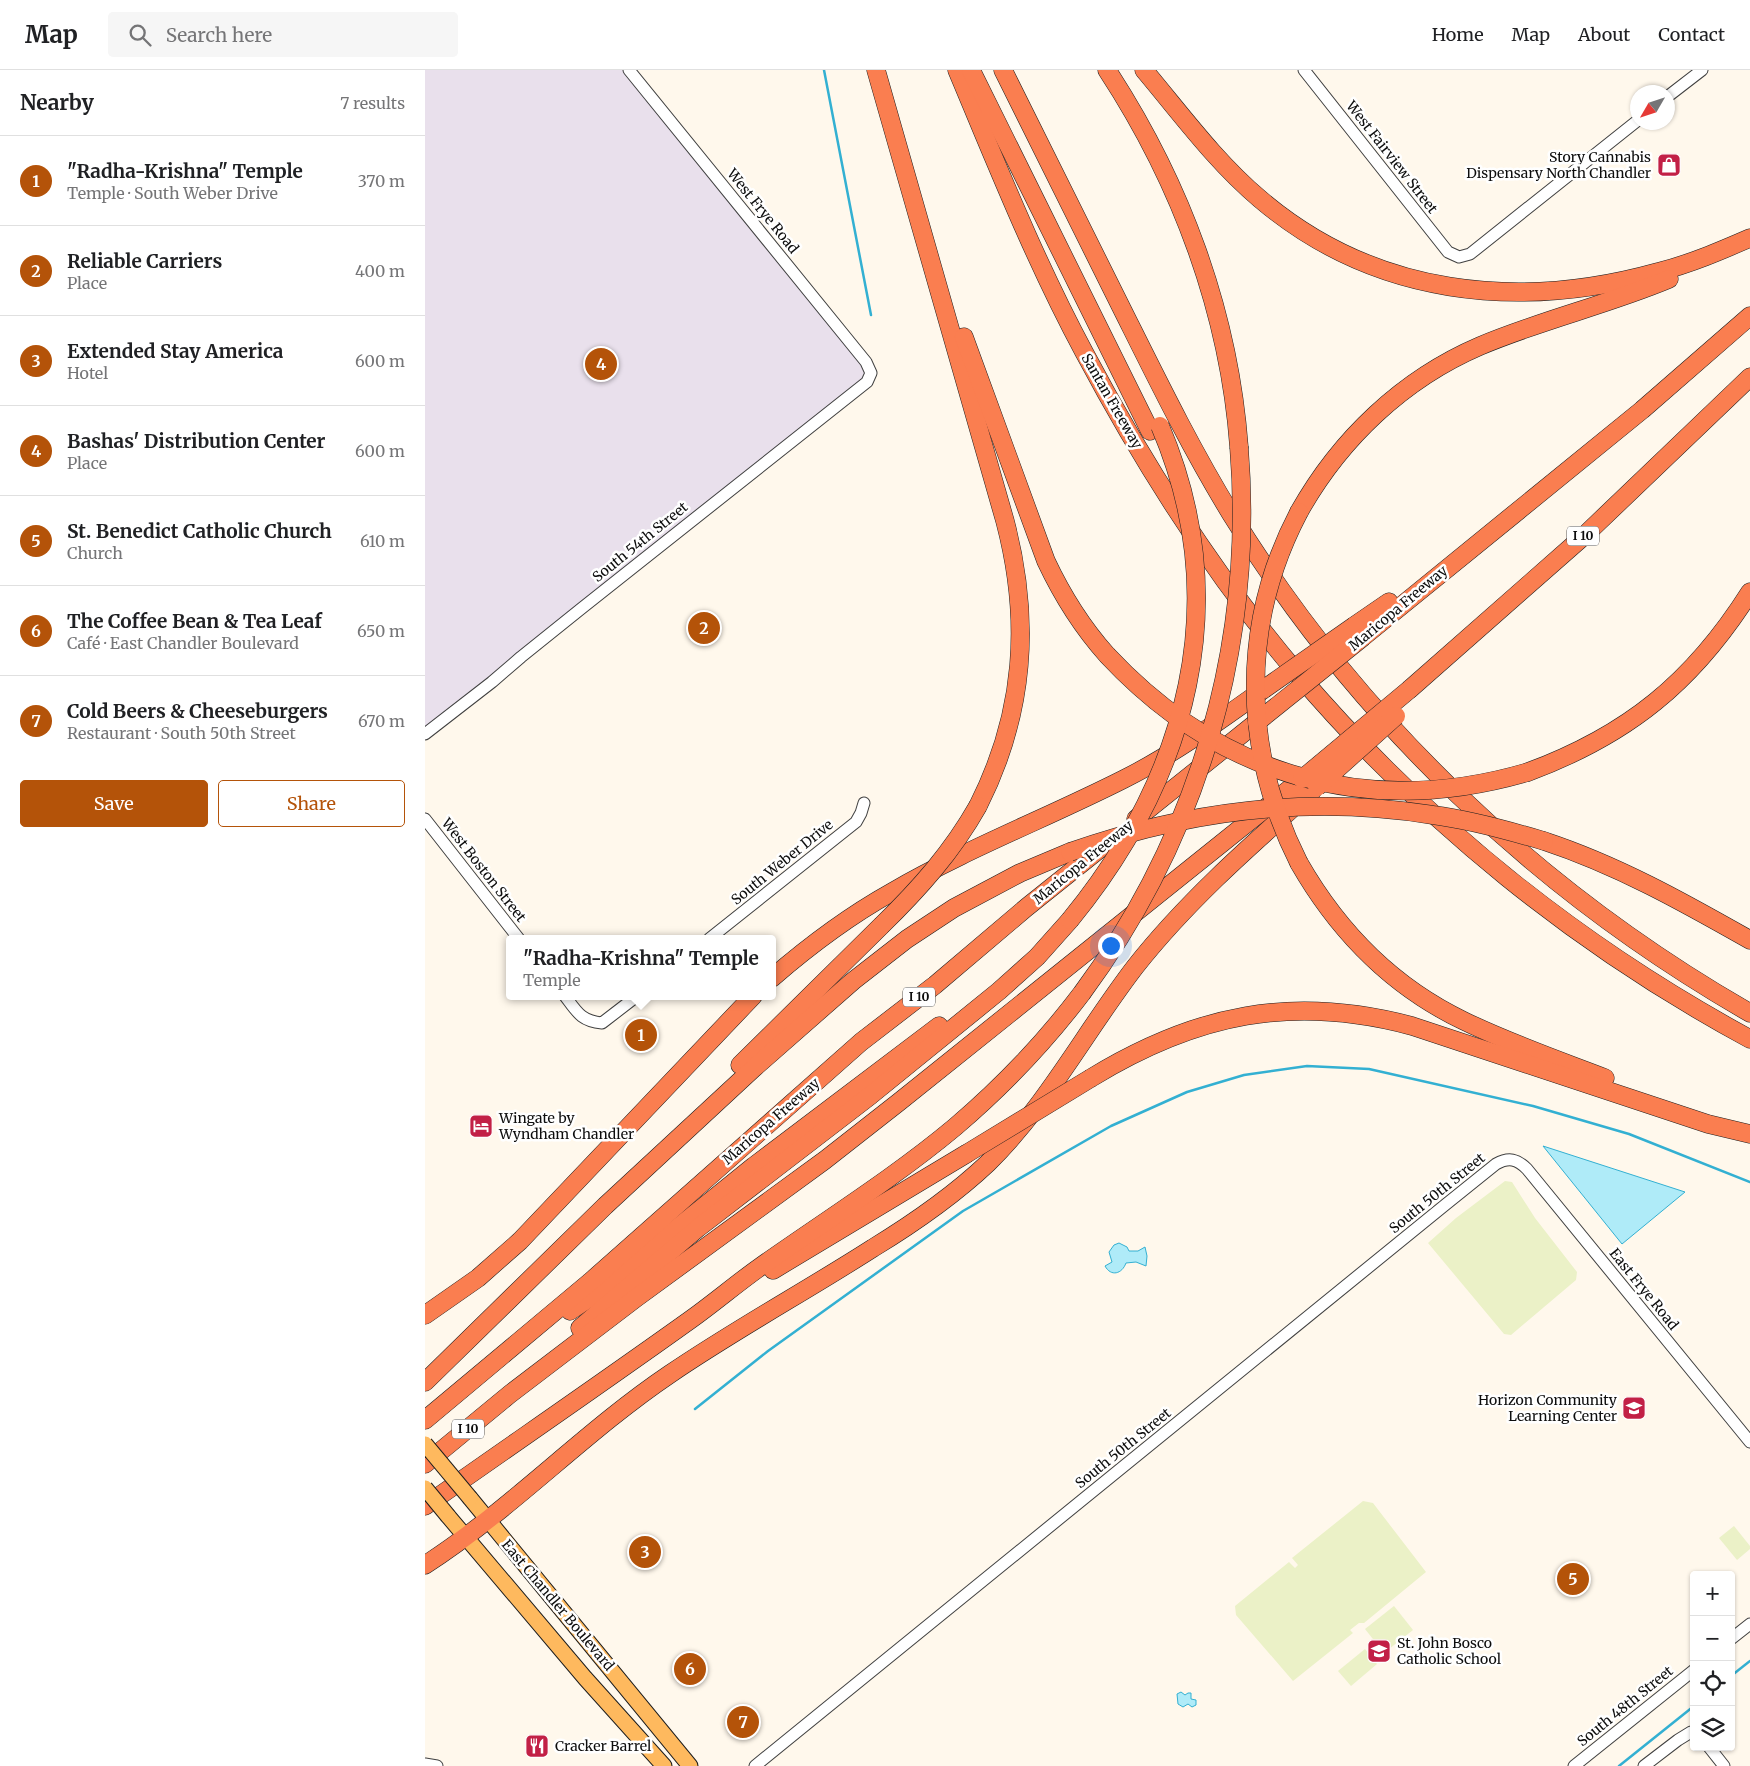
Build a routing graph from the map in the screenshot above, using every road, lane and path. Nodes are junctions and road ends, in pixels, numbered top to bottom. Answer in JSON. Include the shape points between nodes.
{"nodes":[{"id":1,"x":629,"y":70,"type":"edge"},
{"id":2,"x":876,"y":70,"type":"edge"},
{"id":3,"x":957,"y":70,"type":"edge"},
{"id":4,"x":971,"y":70,"type":"edge"},
{"id":5,"x":982,"y":70,"type":"edge"},
{"id":6,"x":1003,"y":70,"type":"edge"},
{"id":7,"x":1107,"y":70,"type":"edge"},
{"id":8,"x":1144,"y":70,"type":"edge"},
{"id":9,"x":1305,"y":70,"type":"edge"},
{"id":10,"x":1702,"y":70,"type":"edge"},
{"id":11,"x":1675,"y":91,"type":"edge"},
{"id":12,"x":1630,"y":127,"type":"edge"},
{"id":13,"x":924,"y":237,"type":"junction"},
{"id":14,"x":1750,"y":239,"type":"edge"},
{"id":15,"x":1750,"y":316,"type":"edge"},
{"id":16,"x":871,"y":373,"type":"joint"},
{"id":17,"x":1750,"y":377,"type":"edge"},
{"id":18,"x":1155,"y":429,"type":"junction"},
{"id":19,"x":1750,"y":592,"type":"edge"},
{"id":20,"x":1358,"y":632,"type":"junction"},
{"id":21,"x":425,"y":734,"type":"edge"},
{"id":22,"x":1307,"y":785,"type":"junction"},
{"id":23,"x":864,"y":802,"type":"dead end"},
{"id":24,"x":425,"y":819,"type":"edge"},
{"id":25,"x":516,"y":935,"type":"edge"},
{"id":26,"x":714,"y":935,"type":"edge"},
{"id":27,"x":1750,"y":940,"type":"edge"},
{"id":28,"x":776,"y":975,"type":"edge"},
{"id":29,"x":568,"y":1000,"type":"edge"},
{"id":30,"x":632,"y":1000,"type":"edge"},
{"id":31,"x":749,"y":1000,"type":"edge"},
{"id":32,"x":1750,"y":1012,"type":"edge"},
{"id":33,"x":1750,"y":1040,"type":"edge"},
{"id":34,"x":1750,"y":1133,"type":"edge"},
{"id":35,"x":1512,"y":1159,"type":"joint"},
{"id":36,"x":605,"y":1206,"type":"junction"},
{"id":37,"x":425,"y":1316,"type":"edge"},
{"id":38,"x":691,"y":1319,"type":"junction"},
{"id":39,"x":511,"y":1349,"type":"junction"},
{"id":40,"x":425,"y":1382,"type":"edge"},
{"id":41,"x":510,"y":1394,"type":"junction"},
{"id":42,"x":425,"y":1420,"type":"edge"},
{"id":43,"x":1750,"y":1442,"type":"edge"},
{"id":44,"x":425,"y":1444,"type":"edge"},
{"id":45,"x":425,"y":1464,"type":"edge"},
{"id":46,"x":425,"y":1488,"type":"edge"},
{"id":47,"x":425,"y":1506,"type":"edge"},
{"id":48,"x":488,"y":1520,"type":"junction"},
{"id":49,"x":465,"y":1538,"type":"junction"},
{"id":50,"x":425,"y":1565,"type":"edge"},
{"id":51,"x":1750,"y":1624,"type":"edge"},
{"id":52,"x":1735,"y":1636,"type":"edge"},
{"id":53,"x":1690,"y":1673,"type":"edge"},
{"id":54,"x":1690,"y":1734,"type":"edge"},
{"id":55,"x":1712,"y":1751,"type":"edge"},
{"id":56,"x":425,"y":1764,"type":"edge"},
{"id":57,"x":437,"y":1766,"type":"edge"},
{"id":58,"x":664,"y":1766,"type":"edge"},
{"id":59,"x":691,"y":1766,"type":"edge"},
{"id":60,"x":755,"y":1766,"type":"edge"},
{"id":61,"x":1574,"y":1766,"type":"edge"},
{"id":62,"x":1644,"y":1766,"type":"edge"},
{"id":63,"x":1724,"y":1766,"type":"edge"}],
"edges":[{"from":1,"to":16,"type":"street","name":"West Frye Road","via":[[867,362]]},
{"from":2,"to":13,"type":"highway"},
{"from":3,"to":33,"type":"highway","name":"Santan Freeway","via":[[1016,211],[1083,351],[1177,510],[1278,649],[1369,752],[1462,840],[1522,890],[1636,972]]},
{"from":4,"to":18,"type":"highway"},
{"from":5,"to":18,"type":"highway"},
{"from":6,"to":32,"type":"highway","via":[[1199,459],[1231,514],[1306,623],[1360,691],[1491,826],[1587,906],[1704,986]]},
{"from":7,"to":38,"type":"highway","bridge":true,"via":[[1155,150],[1178,200],[1212,295],[1229,365],[1239,447],[1242,522],[1237,602],[1225,677],[1209,740],[1189,800],[1155,877],[1124,931],[1054,1028],[955,1127]]},
{"from":8,"to":14,"type":"highway","via":[[1221,162],[1273,210],[1335,249],[1403,276],[1441,286],[1485,292],[1572,290],[1659,272]]},
{"from":9,"to":12,"type":"street","name":"West Fairview Street","via":[[1448,252],[1459,257],[1471,254]]},
{"from":10,"to":11,"type":"street"},
{"from":13,"to":19,"type":"highway","bridge":true,"via":[[1046,561],[1073,611],[1107,655],[1144,692],[1189,727],[1228,749],[1290,774],[1351,787],[1405,791],[1459,787],[1528,772],[1591,745],[1633,720],[1658,700],[1706,654]]},
{"from":13,"to":36,"type":"highway","bridge":true,"via":[[1009,535],[1020,596],[1021,658],[1014,705],[1000,756],[978,806],[961,834],[918,888],[645,1159]]},
{"from":14,"to":34,"type":"highway","bridge":true,"via":[[1666,281],[1492,341],[1433,371],[1389,402],[1353,436],[1299,512],[1276,564],[1264,606],[1257,648],[1255,693],[1259,740],[1268,784],[1281,824],[1299,863],[1331,912],[1360,946],[1396,979],[1463,1021],[1518,1045]]},
{"from":15,"to":20,"type":"highway","via":[[1642,410],[1473,546]]},
{"from":16,"to":21,"type":"street","name":"South 54th Street","via":[[867,382]]},
{"from":17,"to":22,"type":"highway","number":"I 10","bridge":true,"via":[[1593,528]]},
{"from":18,"to":39,"type":"highway","bridge":true,"via":[[1173,496],[1184,556],[1186,619],[1181,669],[1163,737],[1140,792],[1085,885],[1025,955],[981,993],[754,1166],[599,1292]]},
{"from":18,"to":41,"type":"highway","bridge":true,"via":[[1177,474],[1190,522],[1197,616],[1193,657],[1171,745],[1129,838],[1101,881],[1037,957],[999,991],[658,1261],[597,1312]]},
{"from":20,"to":28,"type":"highway","bridge":true,"via":[[1139,771],[947,862],[876,901]]},
{"from":20,"to":39,"type":"highway","name":"Maricopa Freeway","number":"I 10","bridge":true,"via":[[1257,722],[861,1042]]},
{"from":22,"to":41,"type":"highway","number":"I 10","via":[[825,1160]]},
{"from":22,"to":48,"type":"highway","via":[[1166,930],[1118,990],[1036,1109],[1000,1151],[971,1178],[887,1240],[645,1391]]},
{"from":23,"to":26,"type":"street","name":"South Weber Drive","via":[[856,822]]},
{"from":24,"to":25,"type":"street","name":"West Boston Street"},
{"from":27,"to":36,"type":"highway","bridge":true,"via":[[1627,874],[1580,853],[1485,824],[1432,814],[1318,806],[1257,809],[1194,818],[1138,831],[1070,852],[1020,873],[938,918],[891,950],[771,1053]]},
{"from":29,"to":30,"type":"street","via":[[582,1018],[602,1023]]},
{"from":31,"to":37,"type":"highway","via":[[520,1241]]},
{"from":34,"to":38,"type":"highway","bridge":true,"via":[[1708,1124],[1412,1026],[1382,1019],[1337,1012],[1275,1012],[1244,1016],[1184,1032],[1128,1056]]},
{"from":35,"to":43,"type":"street","name":"East Frye Road","via":[[1527,1169]]},
{"from":35,"to":60,"type":"street","name":"South 50th Street","via":[[1496,1164]]},
{"from":36,"to":40,"type":"highway"},
{"from":38,"to":47,"type":"highway"},
{"from":39,"to":42,"type":"highway","name":"Maricopa Freeway","number":"I 10"},
{"from":41,"to":45,"type":"highway","number":"I 10"},
{"from":44,"to":48,"type":"main road","name":"East Chandler Boulevard","bridge":true},
{"from":46,"to":49,"type":"main road","name":"East Chandler Boulevard","bridge":true},
{"from":48,"to":49,"type":"highway"},
{"from":48,"to":59,"type":"main road","name":"East Chandler Boulevard"},
{"from":49,"to":50,"type":"highway"},
{"from":49,"to":58,"type":"main road","name":"East Chandler Boulevard"},
{"from":51,"to":52,"type":"street"},
{"from":53,"to":61,"type":"street","name":"South 48th Street"},
{"from":54,"to":62,"type":"street"},
{"from":55,"to":63,"type":"street"},
{"from":56,"to":57,"type":"street"}]}
